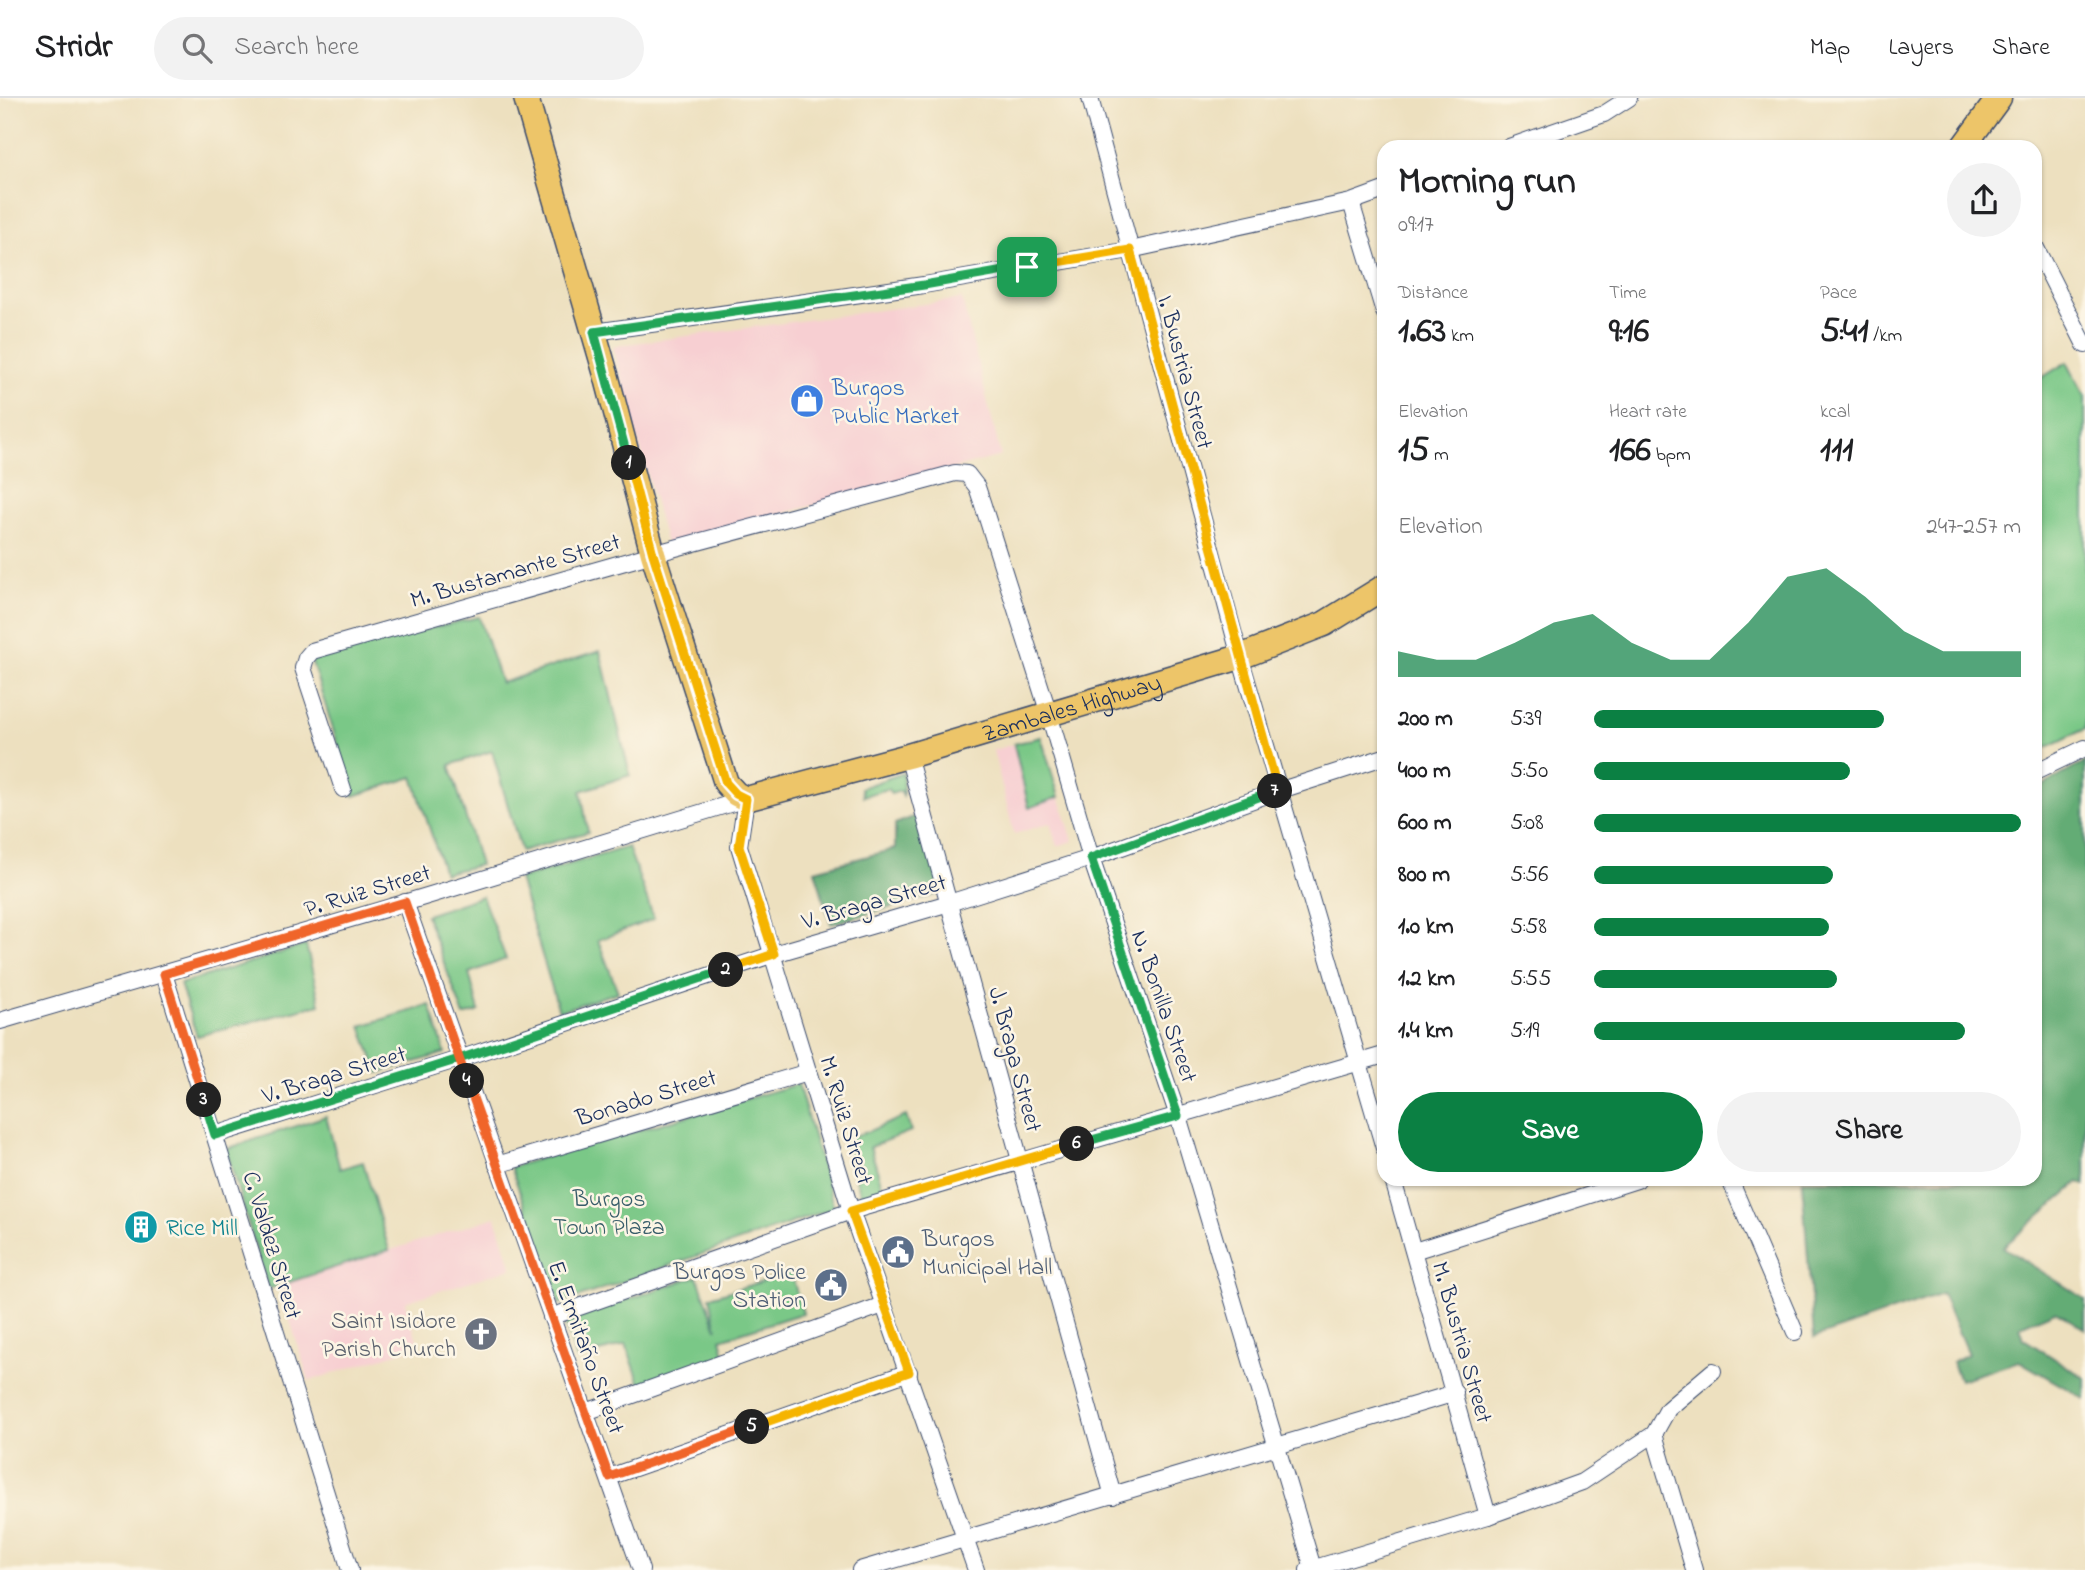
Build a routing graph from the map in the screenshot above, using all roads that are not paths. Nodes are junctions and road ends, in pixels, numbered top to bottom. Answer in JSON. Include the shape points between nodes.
{"nodes":[{"id":1,"x":526,"y":98,"type":"edge"},
{"id":2,"x":1090,"y":98,"type":"edge"},
{"id":3,"x":1629,"y":98,"type":"edge"},
{"id":4,"x":1999,"y":98,"type":"edge"},
{"id":5,"x":1529,"y":140,"type":"edge"},
{"id":6,"x":1971,"y":140,"type":"edge"},
{"id":7,"x":1377,"y":193,"type":"edge"},
{"id":8,"x":1351,"y":202,"type":"junction"},
{"id":9,"x":1130,"y":250,"type":"junction"},
{"id":10,"x":2042,"y":260,"type":"edge"},
{"id":11,"x":1377,"y":289,"type":"edge"},
{"id":12,"x":594,"y":332,"type":"junction"},
{"id":13,"x":2085,"y":345,"type":"edge"},
{"id":14,"x":955,"y":473,"type":"joint"},
{"id":15,"x":653,"y":554,"type":"junction"},
{"id":16,"x":1377,"y":591,"type":"edge"},
{"id":17,"x":1240,"y":657,"type":"junction"},
{"id":18,"x":1049,"y":714,"type":"junction"},
{"id":19,"x":2085,"y":748,"type":"edge"},
{"id":20,"x":908,"y":756,"type":"junction"},
{"id":21,"x":1377,"y":759,"type":"edge"},
{"id":22,"x":2042,"y":769,"type":"edge"},
{"id":23,"x":343,"y":789,"type":"dead end"},
{"id":24,"x":1278,"y":791,"type":"junction"},
{"id":25,"x":746,"y":799,"type":"junction"},
{"id":26,"x":1091,"y":858,"type":"junction"},
{"id":27,"x":405,"y":902,"type":"junction"},
{"id":28,"x":949,"y":903,"type":"junction"},
{"id":29,"x":774,"y":954,"type":"junction"},
{"id":30,"x":164,"y":974,"type":"junction"},
{"id":31,"x":0,"y":1021,"type":"edge"},
{"id":32,"x":1377,"y":1057,"type":"edge"},
{"id":33,"x":459,"y":1059,"type":"junction"},
{"id":34,"x":1360,"y":1063,"type":"junction"},
{"id":35,"x":808,"y":1072,"type":"junction"},
{"id":36,"x":1178,"y":1116,"type":"junction"},
{"id":37,"x":1377,"y":1123,"type":"edge"},
{"id":38,"x":215,"y":1135,"type":"junction"},
{"id":39,"x":1020,"y":1160,"type":"junction"},
{"id":40,"x":497,"y":1166,"type":"junction"},
{"id":41,"x":1395,"y":1186,"type":"edge"},
{"id":42,"x":1618,"y":1186,"type":"edge"},
{"id":43,"x":1733,"y":1186,"type":"edge"},
{"id":44,"x":851,"y":1211,"type":"junction"},
{"id":45,"x":1414,"y":1251,"type":"junction"},
{"id":46,"x":883,"y":1305,"type":"junction"},
{"id":47,"x":551,"y":1317,"type":"junction"},
{"id":48,"x":1795,"y":1332,"type":"dead end"},
{"id":49,"x":1713,"y":1371,"type":"dead end"},
{"id":50,"x":909,"y":1372,"type":"junction"},
{"id":51,"x":1455,"y":1393,"type":"junction"},
{"id":52,"x":586,"y":1412,"type":"junction"},
{"id":53,"x":1654,"y":1434,"type":"junction"},
{"id":54,"x":1279,"y":1447,"type":"junction"},
{"id":55,"x":609,"y":1477,"type":"junction"},
{"id":56,"x":1113,"y":1496,"type":"junction"},
{"id":57,"x":1489,"y":1516,"type":"junction"},
{"id":58,"x":965,"y":1539,"type":"junction"},
{"id":59,"x":1310,"y":1569,"type":"edge"},
{"id":60,"x":350,"y":1570,"type":"edge"},
{"id":61,"x":641,"y":1570,"type":"edge"},
{"id":62,"x":860,"y":1570,"type":"edge"},
{"id":63,"x":976,"y":1570,"type":"edge"},
{"id":64,"x":1694,"y":1570,"type":"edge"}],
"edges":[{"from":1,"to":12,"type":"main road"},
{"from":2,"to":9,"type":"street","name":"I. Bustria Street"},
{"from":3,"to":5,"type":"street","via":[[1604,114]]},
{"from":4,"to":6,"type":"main road"},
{"from":7,"to":8,"type":"street"},
{"from":8,"to":9,"type":"street"},
{"from":8,"to":11,"type":"street"},
{"from":9,"to":12,"type":"street"},
{"from":9,"to":17,"type":"street","name":"I. Bustria Street"},
{"from":10,"to":13,"type":"street"},
{"from":12,"to":15,"type":"main road"},
{"from":14,"to":15,"type":"street","name":"M. Bustamante Street"},
{"from":14,"to":18,"type":"street","name":"N. Bonilla Street","via":[[967,474],[977,487]]},
{"from":15,"to":23,"type":"street","name":"M. Bustamante Street","via":[[312,651],[303,668]]},
{"from":15,"to":25,"type":"main road","via":[[726,783]]},
{"from":16,"to":17,"type":"main road","name":"Zambales Highway","via":[[1324,624]]},
{"from":17,"to":18,"type":"main road","name":"Zambales Highway"},
{"from":17,"to":24,"type":"street"},
{"from":18,"to":20,"type":"main road","name":"Zambales Highway"},
{"from":18,"to":26,"type":"street","name":"N. Bonilla Street"},
{"from":19,"to":22,"type":"street"},
{"from":20,"to":25,"type":"main road","name":"Zambales Highway"},
{"from":20,"to":28,"type":"street","name":"J. Braga Street"},
{"from":21,"to":24,"type":"street","name":"V. Braga Street"},
{"from":24,"to":26,"type":"street","name":"V. Braga Street"},
{"from":24,"to":34,"type":"street"},
{"from":25,"to":27,"type":"street","name":"P. Ruiz Street"},
{"from":25,"to":29,"type":"street","name":"M. Ruiz Street","via":[[739,846]]},
{"from":26,"to":28,"type":"street","name":"V. Braga Street"},
{"from":26,"to":36,"type":"street","name":"N. Bonilla Street"},
{"from":27,"to":30,"type":"street","name":"P. Ruiz Street"},
{"from":27,"to":33,"type":"street","name":"E. Ermitaño Street"},
{"from":28,"to":29,"type":"street","name":"V. Braga Street"},
{"from":28,"to":39,"type":"street","name":"J. Braga Street"},
{"from":29,"to":33,"type":"street","name":"V. Braga Street"},
{"from":29,"to":35,"type":"street","name":"M. Ruiz Street"},
{"from":30,"to":31,"type":"street","name":"P. Ruiz Street"},
{"from":30,"to":38,"type":"street","name":"C. Valdez Street"},
{"from":32,"to":34,"type":"street"},
{"from":33,"to":38,"type":"street","name":"V. Braga Street"},
{"from":33,"to":40,"type":"street","name":"E. Ermitaño Street"},
{"from":34,"to":36,"type":"street"},
{"from":34,"to":37,"type":"street"},
{"from":35,"to":40,"type":"street","name":"Bonado Street"},
{"from":35,"to":44,"type":"street","name":"M. Ruiz Street"},
{"from":36,"to":39,"type":"street"},
{"from":36,"to":54,"type":"street","name":"N. Bonilla Street"},
{"from":38,"to":60,"type":"street","name":"C. Valdez Street"},
{"from":39,"to":44,"type":"street"},
{"from":39,"to":56,"type":"street","name":"J. Braga Street"},
{"from":40,"to":47,"type":"street","name":"E. Ermitaño Street"},
{"from":41,"to":45,"type":"street","name":"M. Bustria Street"},
{"from":42,"to":45,"type":"street"},
{"from":43,"to":48,"type":"street"},
{"from":44,"to":46,"type":"street","name":"M. Ruiz Street"},
{"from":44,"to":47,"type":"street"},
{"from":45,"to":51,"type":"street","name":"M. Bustria Street"},
{"from":46,"to":50,"type":"street","name":"M. Ruiz Street"},
{"from":46,"to":52,"type":"street"},
{"from":47,"to":52,"type":"street","name":"E. Ermitaño Street"},
{"from":49,"to":53,"type":"street","via":[[1668,1409]]},
{"from":50,"to":55,"type":"street"},
{"from":50,"to":58,"type":"street","name":"M. Ruiz Street"},
{"from":51,"to":54,"type":"street"},
{"from":51,"to":57,"type":"street","name":"M. Bustria Street"},
{"from":52,"to":55,"type":"street","name":"E. Ermitaño Street"},
{"from":53,"to":57,"type":"street","via":[[1583,1482]]},
{"from":53,"to":64,"type":"street"},
{"from":54,"to":56,"type":"street"},
{"from":54,"to":59,"type":"street","name":"N. Bonilla Street"},
{"from":55,"to":61,"type":"street","name":"E. Ermitaño Street"},
{"from":56,"to":58,"type":"street"},
{"from":57,"to":59,"type":"street"},
{"from":58,"to":62,"type":"street"},
{"from":58,"to":63,"type":"street","name":"M. Ruiz Street"}]}
